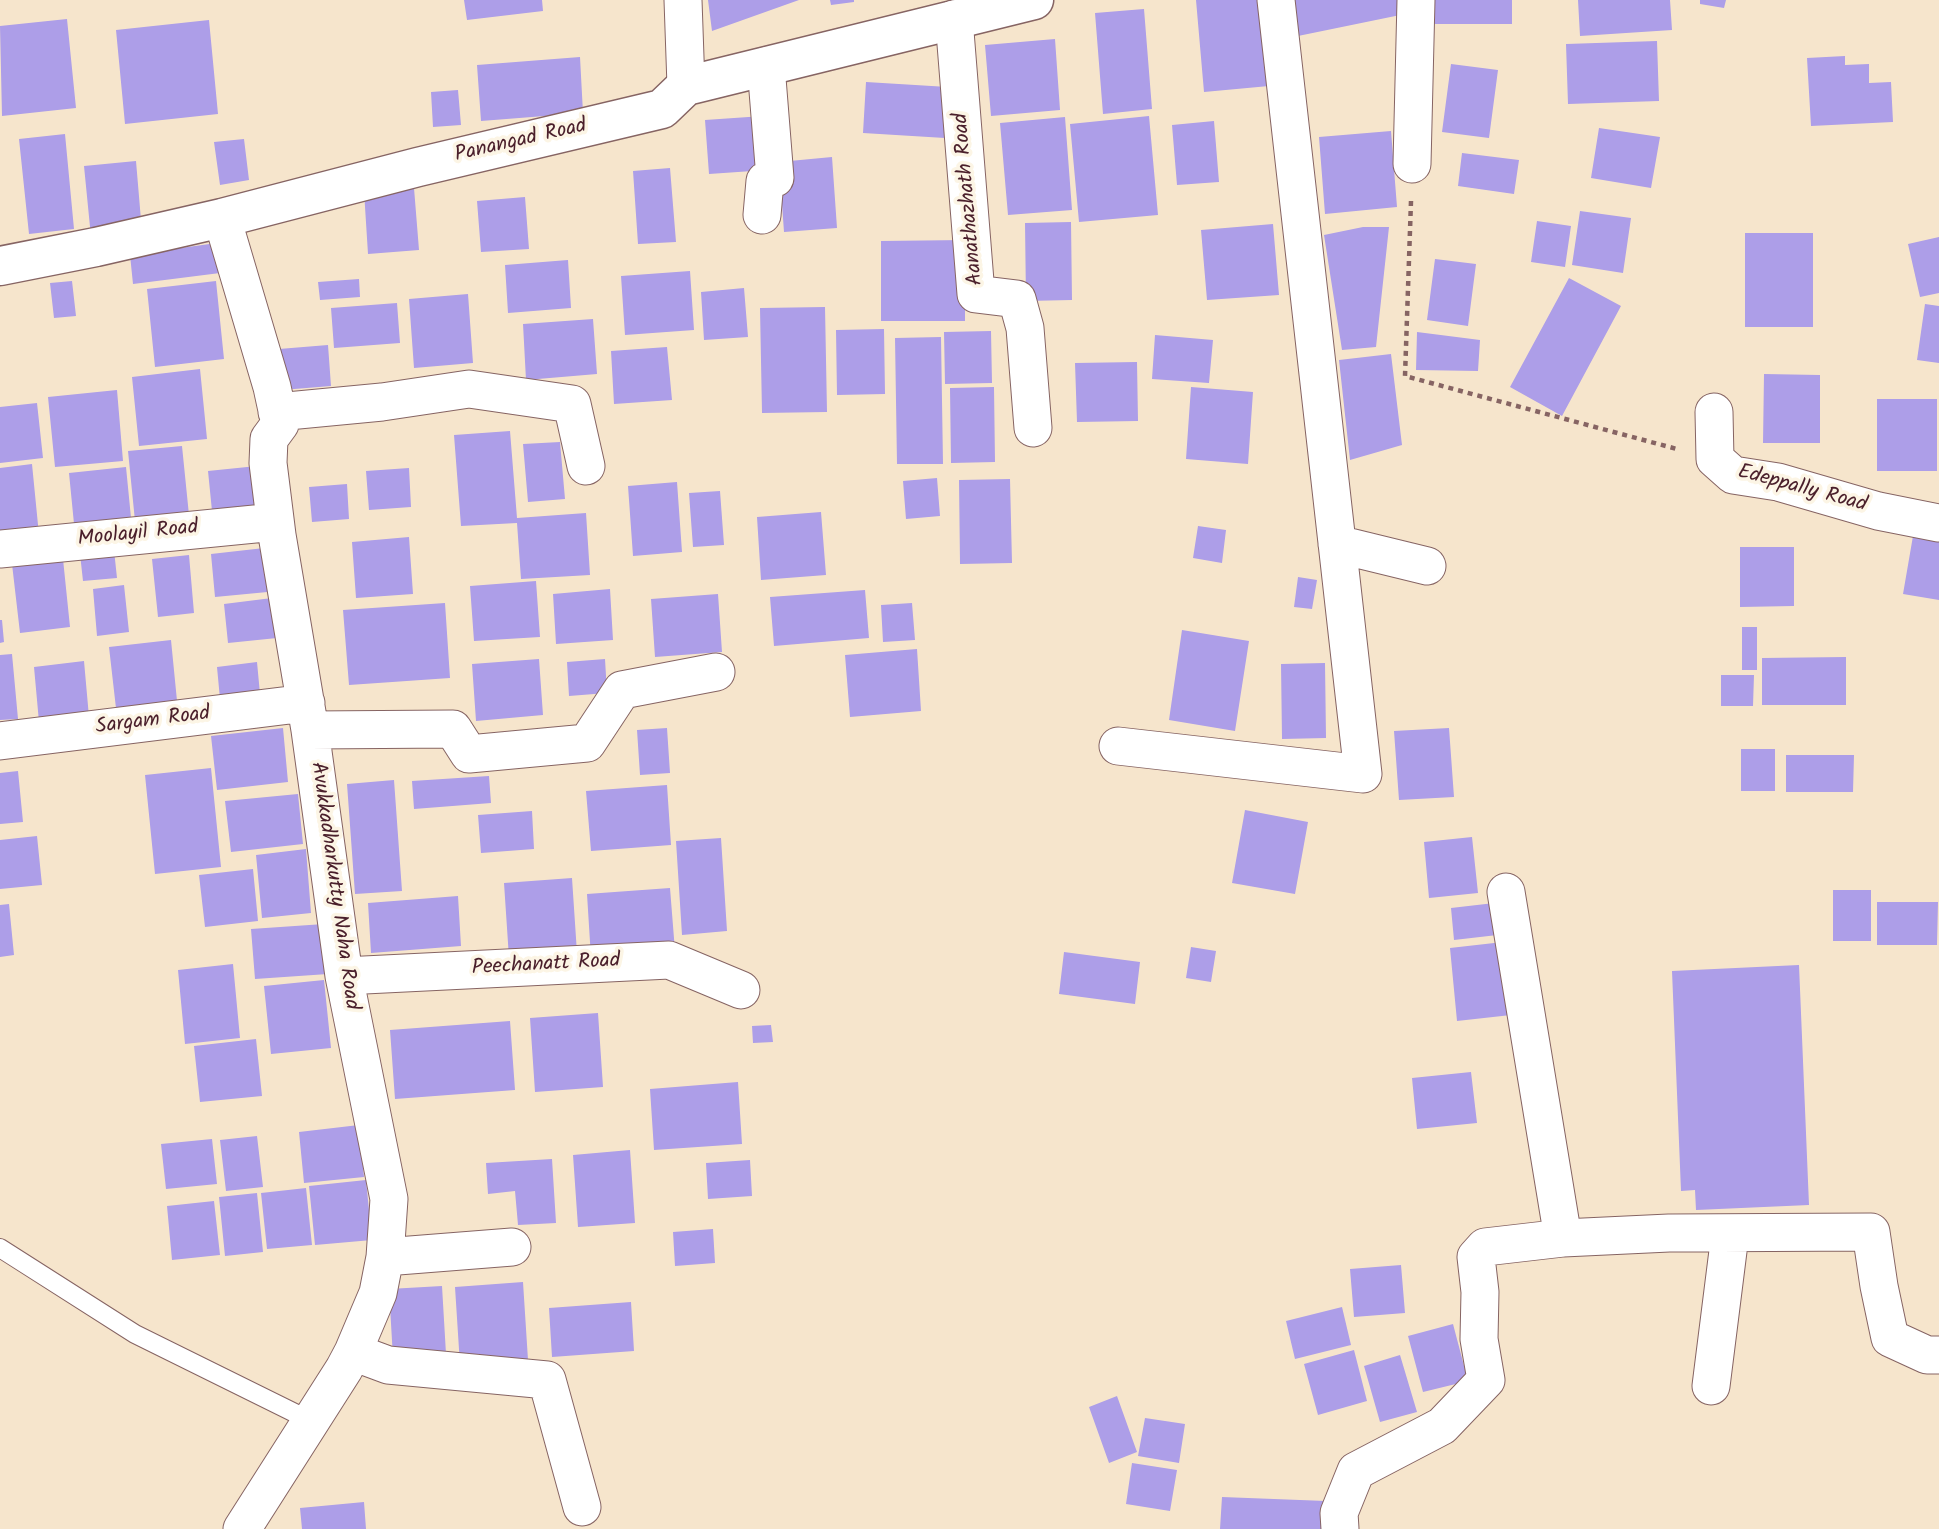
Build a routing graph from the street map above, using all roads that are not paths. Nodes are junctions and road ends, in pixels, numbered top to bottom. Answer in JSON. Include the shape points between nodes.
{"nodes":[{"id":1,"x":683,"y":0,"type":"edge"},
{"id":2,"x":1034,"y":0,"type":"edge"},
{"id":3,"x":1276,"y":0,"type":"edge"},
{"id":4,"x":1416,"y":0,"type":"edge"},
{"id":5,"x":954,"y":19,"type":"junction"},
{"id":6,"x":766,"y":66,"type":"junction"},
{"id":7,"x":686,"y":86,"type":"junction"},
{"id":8,"x":1412,"y":164,"type":"road end"},
{"id":9,"x":762,"y":215,"type":"dead end"},
{"id":10,"x":222,"y":218,"type":"junction"},
{"id":11,"x":0,"y":266,"type":"edge"},
{"id":12,"x":277,"y":412,"type":"junction"},
{"id":13,"x":1714,"y":412,"type":"dead end"},
{"id":14,"x":1033,"y":428,"type":"dead end"},
{"id":15,"x":586,"y":466,"type":"dead end"},
{"id":16,"x":275,"y":522,"type":"junction"},
{"id":17,"x":1939,"y":523,"type":"edge"},
{"id":18,"x":1337,"y":544,"type":"junction"},
{"id":19,"x":0,"y":549,"type":"edge"},
{"id":20,"x":1427,"y":566,"type":"dead end"},
{"id":21,"x":716,"y":672,"type":"dead end"},
{"id":22,"x":308,"y":717,"type":"junction"},
{"id":23,"x":0,"y":741,"type":"edge"},
{"id":24,"x":1118,"y":746,"type":"dead end"},
{"id":25,"x":1506,"y":892,"type":"dead end"},
{"id":26,"x":344,"y":976,"type":"junction"},
{"id":27,"x":741,"y":990,"type":"dead end"},
{"id":28,"x":1730,"y":1235,"type":"junction"},
{"id":29,"x":1563,"y":1238,"type":"junction"},
{"id":30,"x":512,"y":1247,"type":"dead end"},
{"id":31,"x":0,"y":1248,"type":"edge"},
{"id":32,"x":385,"y":1257,"type":"junction"},
{"id":33,"x":353,"y":1352,"type":"junction"},
{"id":34,"x":1939,"y":1355,"type":"edge"},
{"id":35,"x":1711,"y":1386,"type":"dead end"},
{"id":36,"x":311,"y":1420,"type":"junction"},
{"id":37,"x":582,"y":1507,"type":"dead end"},
{"id":38,"x":243,"y":1529,"type":"edge"},
{"id":39,"x":1340,"y":1529,"type":"edge"}],
"edges":[{"from":1,"to":7,"type":"street"},
{"from":2,"to":5,"type":"main road","name":"Panangad Road"},
{"from":3,"to":18,"type":"street"},
{"from":4,"to":8,"type":"street"},
{"from":5,"to":6,"type":"main road","name":"Panangad Road"},
{"from":5,"to":14,"type":"street","name":"Aanathazhath Road","via":[[976,294],[1017,299],[1025,328]]},
{"from":6,"to":7,"type":"main road","name":"Panangad Road"},
{"from":6,"to":9,"type":"street","via":[[775,178],[765,181]]},
{"from":7,"to":10,"type":"main road","name":"Panangad Road","via":[[662,108]]},
{"from":10,"to":11,"type":"main road","name":"Panangad Road"},
{"from":10,"to":12,"type":"street","name":"Avukkadharkutty Naha Road"},
{"from":12,"to":15,"type":"street","via":[[469,389],[572,404]]},
{"from":12,"to":16,"type":"street","name":"Avukkadharkutty Naha Road","via":[[280,424],[269,439],[268,463]]},
{"from":13,"to":17,"type":"street","name":"Edeppally Road","via":[[1715,459],[1733,475]]},
{"from":16,"to":19,"type":"street","name":"Moolayil Road"},
{"from":16,"to":22,"type":"street","name":"Avukkadharkutty Naha Road"},
{"from":18,"to":20,"type":"street"},
{"from":18,"to":24,"type":"street","via":[[1363,774]]},
{"from":21,"to":22,"type":"street","name":"Sargam Road","via":[[622,690],[587,743],[469,754],[453,729]]},
{"from":22,"to":23,"type":"street","name":"Sargam Road"},
{"from":22,"to":26,"type":"street","name":"Avukkadharkutty Naha Road"},
{"from":25,"to":29,"type":"street"},
{"from":26,"to":27,"type":"street","name":"Peechanatt Road","via":[[669,960]]},
{"from":26,"to":32,"type":"street","name":"Avukkadharkutty Naha Road","via":[[389,1199]]},
{"from":28,"to":29,"type":"street"},
{"from":28,"to":34,"type":"street","via":[[1871,1233],[1890,1338],[1927,1355]]},
{"from":28,"to":35,"type":"street"},
{"from":29,"to":39,"type":"street","via":[[1485,1247],[1476,1257],[1479,1339],[1486,1380],[1442,1426],[1356,1471],[1339,1513]]},
{"from":30,"to":32,"type":"street"},
{"from":31,"to":36,"type":"lane","via":[[135,1334]]},
{"from":32,"to":33,"type":"street","name":"Avukkadharkutty Naha Road","via":[[378,1293]]},
{"from":33,"to":36,"type":"street","name":"Avukkadharkutty Naha Road"},
{"from":33,"to":37,"type":"street","via":[[387,1366],[547,1380]]},
{"from":36,"to":38,"type":"street","name":"Avukkadharkutty Naha Road"}]}
